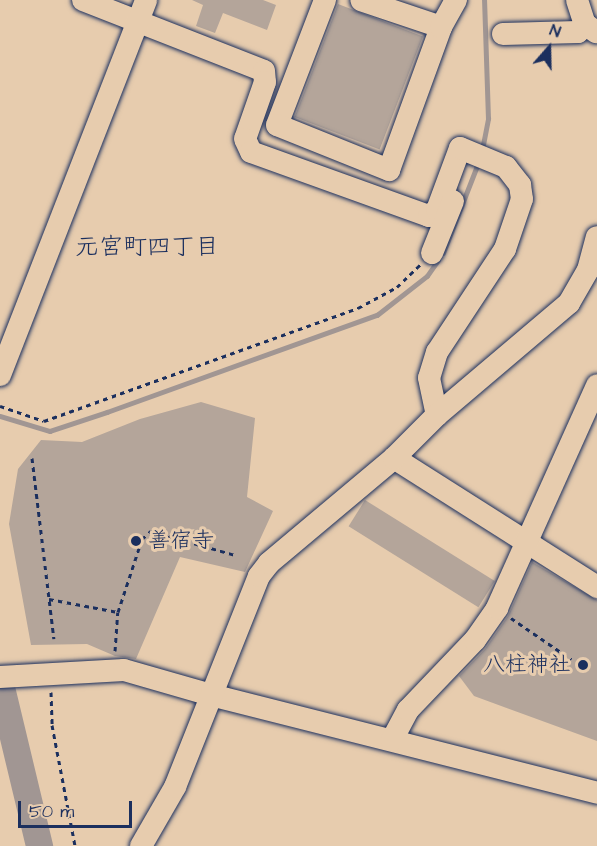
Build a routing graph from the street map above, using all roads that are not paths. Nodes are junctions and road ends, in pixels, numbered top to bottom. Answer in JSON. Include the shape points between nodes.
{"nodes":[{"id":1,"x":83,"y":0,"type":"edge"},
{"id":2,"x":146,"y":0,"type":"edge"},
{"id":3,"x":325,"y":0,"type":"edge"},
{"id":4,"x":361,"y":0,"type":"edge"},
{"id":5,"x":456,"y":0,"type":"edge"},
{"id":6,"x":577,"y":0,"type":"edge"},
{"id":7,"x":138,"y":22,"type":"junction"},
{"id":8,"x":441,"y":27,"type":"junction"},
{"id":9,"x":591,"y":28,"type":"edge"},
{"id":10,"x":503,"y":34,"type":"dead end"},
{"id":11,"x":477,"y":154,"type":"junction"},
{"id":12,"x":597,"y":237,"type":"edge"},
{"id":13,"x":432,"y":253,"type":"road end"},
{"id":14,"x":0,"y":375,"type":"edge"},
{"id":15,"x":597,"y":385,"type":"edge"},
{"id":16,"x":437,"y":415,"type":"junction"},
{"id":17,"x":394,"y":458,"type":"junction"},
{"id":18,"x":527,"y":540,"type":"junction"},
{"id":19,"x":597,"y":586,"type":"edge"},
{"id":20,"x":0,"y":677,"type":"edge"},
{"id":21,"x":211,"y":695,"type":"junction"},
{"id":22,"x":392,"y":740,"type":"junction"},
{"id":23,"x":597,"y":793,"type":"edge"},
{"id":24,"x":141,"y":846,"type":"edge"}],
"edges":[{"from":1,"to":7,"type":"street"},
{"from":2,"to":7,"type":"street"},
{"from":3,"to":8,"type":"street","via":[[276,125],[389,170]]},
{"from":4,"to":8,"type":"street"},
{"from":5,"to":8,"type":"street"},
{"from":6,"to":9,"type":"street"},
{"from":7,"to":11,"type":"street","via":[[264,71],[265,82],[245,140],[251,152],[429,216],[437,210],[459,148]]},
{"from":7,"to":14,"type":"street"},
{"from":9,"to":10,"type":"street","via":[[578,32]]},
{"from":11,"to":13,"type":"street"},
{"from":11,"to":16,"type":"street","via":[[506,167],[520,184],[522,199],[505,249],[437,352],[429,378]]},
{"from":12,"to":16,"type":"street","via":[[588,270],[569,303]]},
{"from":15,"to":18,"type":"street"},
{"from":16,"to":17,"type":"street"},
{"from":17,"to":18,"type":"street"},
{"from":17,"to":21,"type":"street","via":[[269,563],[259,576]]},
{"from":18,"to":19,"type":"street"},
{"from":18,"to":22,"type":"street","via":[[497,608],[475,640],[408,710]]},
{"from":20,"to":21,"type":"street","via":[[124,670]]},
{"from":21,"to":22,"type":"street"},
{"from":21,"to":24,"type":"street","via":[[175,787]]},
{"from":22,"to":23,"type":"street"}]}
